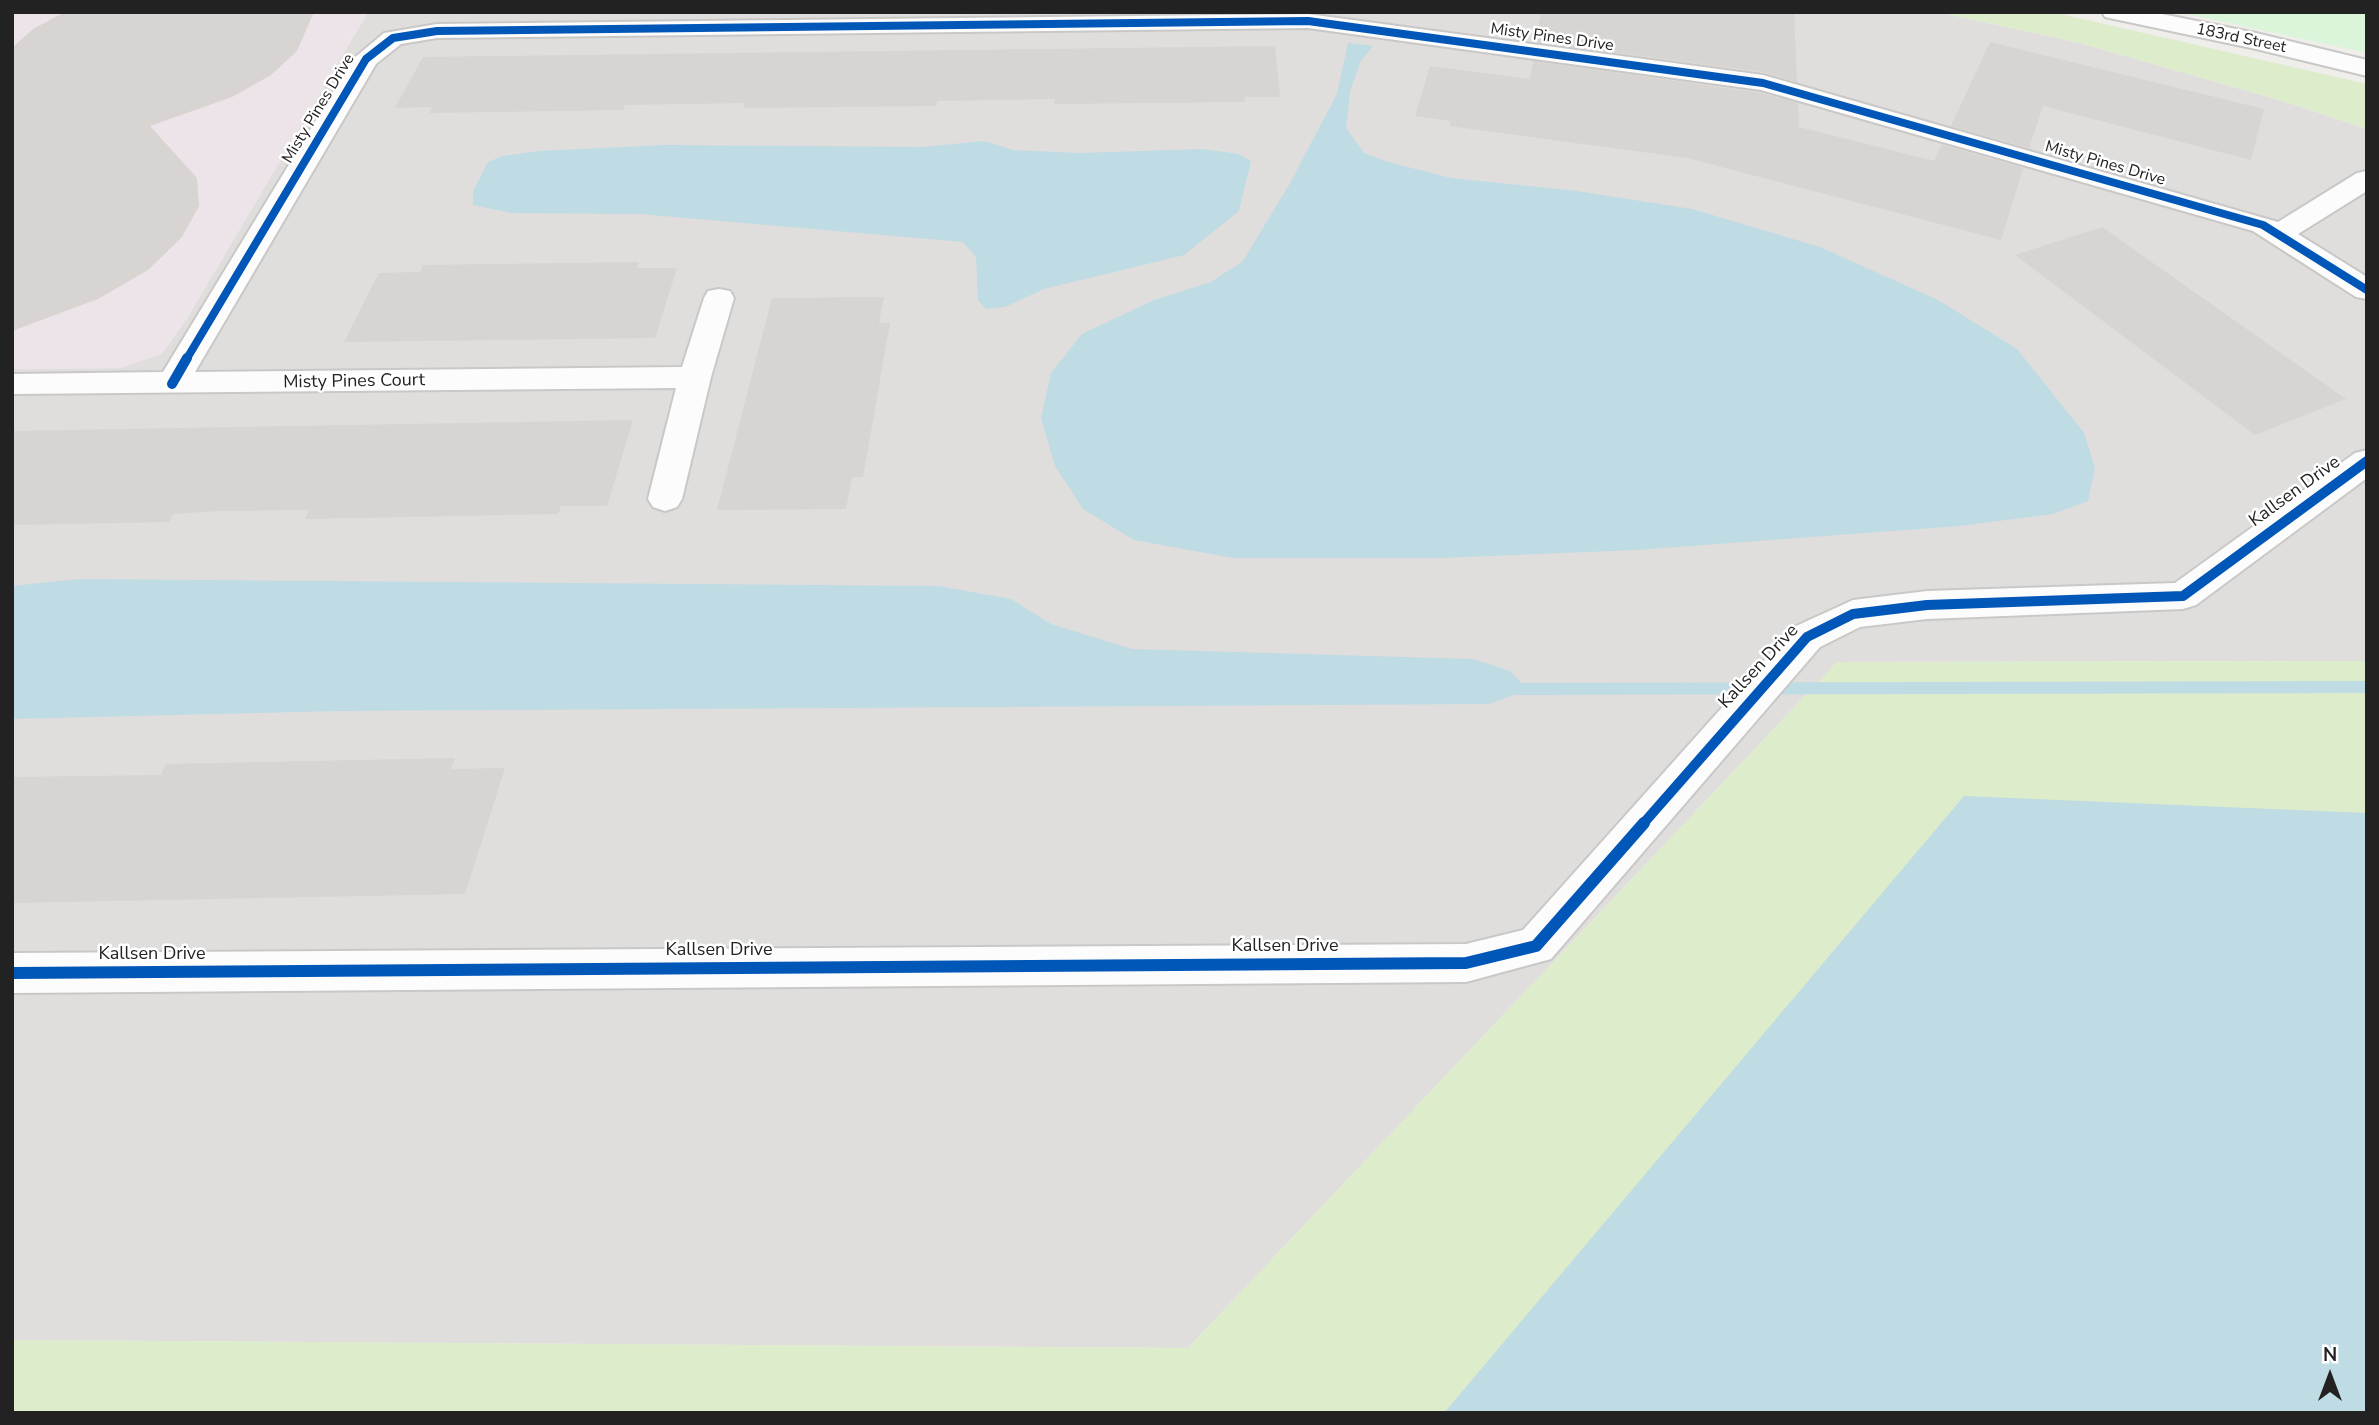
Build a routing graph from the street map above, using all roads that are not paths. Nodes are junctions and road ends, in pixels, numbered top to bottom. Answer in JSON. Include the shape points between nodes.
{"nodes":[{"id":1,"x":2115,"y":12,"type":"edge"},
{"id":2,"x":2367,"y":68,"type":"edge"},
{"id":3,"x":2367,"y":179,"type":"edge"},
{"id":4,"x":2278,"y":234,"type":"junction"},
{"id":5,"x":2367,"y":290,"type":"edge"},
{"id":6,"x":719,"y":298,"type":"dead end"},
{"id":7,"x":695,"y":377,"type":"junction"},
{"id":8,"x":12,"y":384,"type":"edge"},
{"id":9,"x":172,"y":384,"type":"junction"},
{"id":10,"x":2367,"y":461,"type":"edge"},
{"id":11,"x":665,"y":499,"type":"dead end"},
{"id":12,"x":12,"y":973,"type":"edge"}],
"edges":[{"from":1,"to":2,"type":"street","name":"183rd Street"},
{"from":3,"to":4,"type":"street"},
{"from":4,"to":5,"type":"street","name":"Misty Pines Drive"},
{"from":4,"to":9,"type":"street","name":"Misty Pines Drive","via":[[2263,225],[1763,83],[1464,32],[1308,21],[437,31],[393,38],[366,59]]},
{"from":6,"to":7,"type":"street"},
{"from":7,"to":9,"type":"street","name":"Misty Pines Court"},
{"from":7,"to":11,"type":"street"},
{"from":8,"to":9,"type":"street","name":"Misty Pines Court"},
{"from":10,"to":12,"type":"street","name":"Kallsen Drive","via":[[2183,596],[1927,605],[1853,614],[1807,637],[1536,946],[1466,963]]}]}
